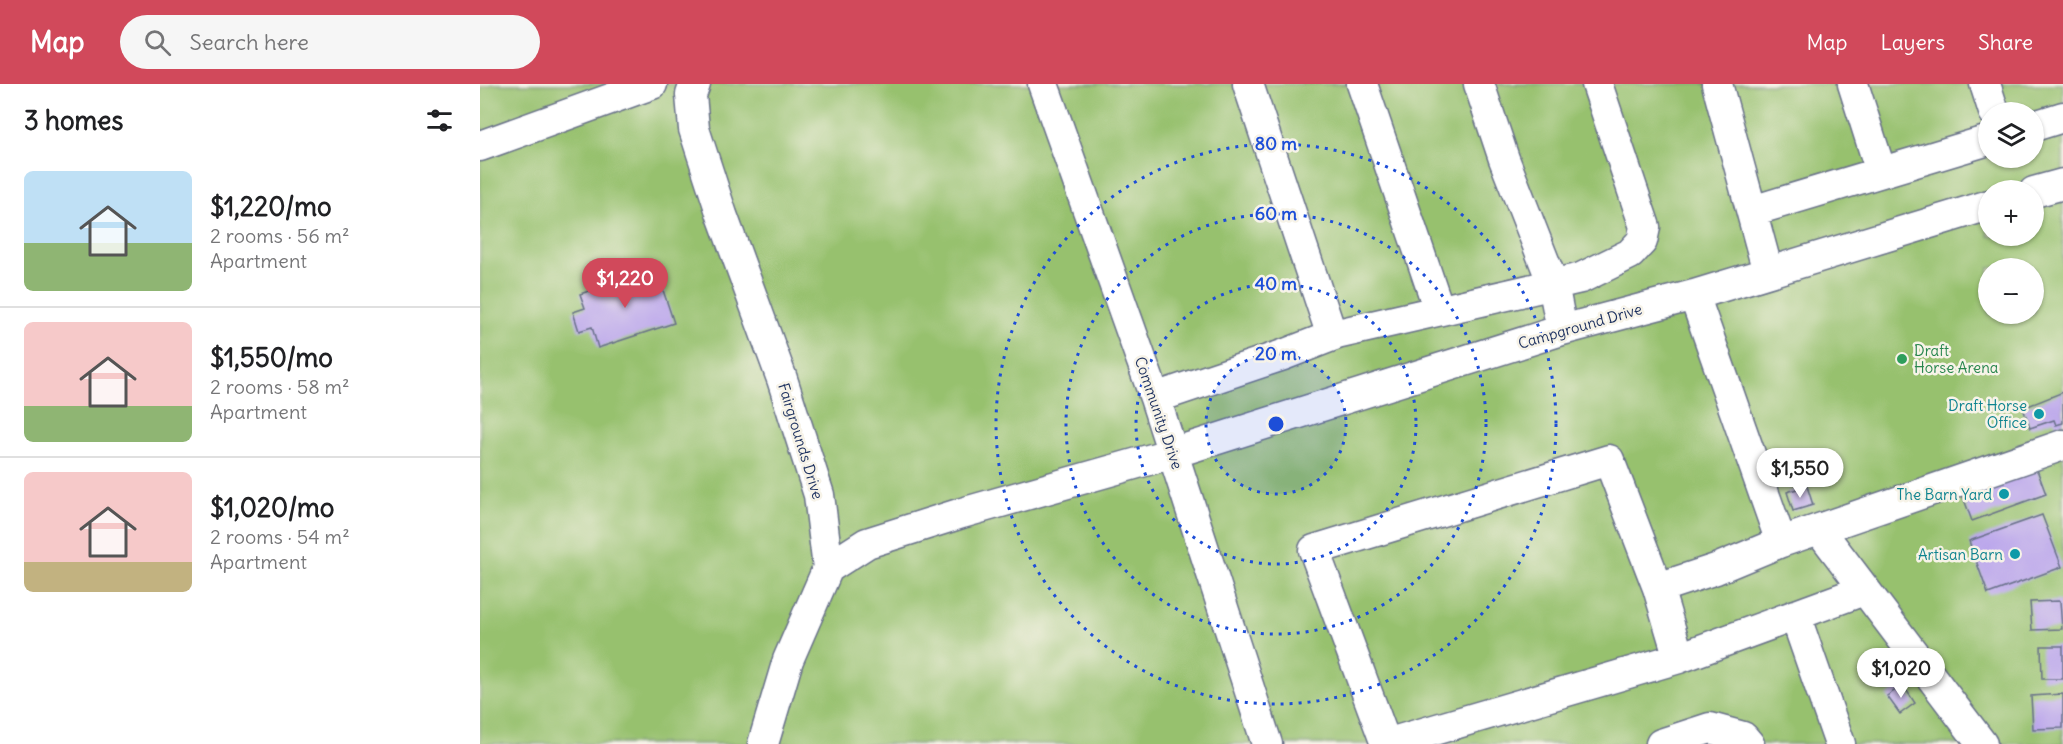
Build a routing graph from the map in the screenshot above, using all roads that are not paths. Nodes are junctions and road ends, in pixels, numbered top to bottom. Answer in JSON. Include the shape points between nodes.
{"nodes":[{"id":1,"x":652,"y":84,"type":"edge"},
{"id":2,"x":695,"y":84,"type":"edge"},
{"id":3,"x":1043,"y":84,"type":"edge"},
{"id":4,"x":1248,"y":84,"type":"edge"},
{"id":5,"x":1362,"y":84,"type":"edge"},
{"id":6,"x":1479,"y":84,"type":"edge"},
{"id":7,"x":1597,"y":84,"type":"edge"},
{"id":8,"x":1717,"y":84,"type":"edge"},
{"id":9,"x":1853,"y":84,"type":"edge"},
{"id":10,"x":1985,"y":84,"type":"edge"},
{"id":11,"x":1991,"y":102,"type":"edge"},
{"id":12,"x":2063,"y":117,"type":"edge"},
{"id":13,"x":2044,"y":123,"type":"edge"},
{"id":14,"x":1978,"y":143,"type":"edge"},
{"id":15,"x":480,"y":146,"type":"edge"},
{"id":16,"x":1881,"y":172,"type":"junction"},
{"id":17,"x":2063,"y":184,"type":"edge"},
{"id":18,"x":2044,"y":189,"type":"edge"},
{"id":19,"x":1978,"y":208,"type":"edge"},
{"id":20,"x":1752,"y":211,"type":"junction"},
{"id":21,"x":1768,"y":272,"type":"junction"},
{"id":22,"x":1553,"y":284,"type":"junction"},
{"id":23,"x":1694,"y":295,"type":"junction"},
{"id":24,"x":1439,"y":310,"type":"junction"},
{"id":25,"x":1562,"y":330,"type":"junction"},
{"id":26,"x":1332,"y":336,"type":"junction"},
{"id":27,"x":1155,"y":398,"type":"junction"},
{"id":28,"x":2063,"y":445,"type":"edge"},
{"id":29,"x":1173,"y":453,"type":"junction"},
{"id":30,"x":1819,"y":529,"type":"junction"},
{"id":31,"x":1781,"y":542,"type":"junction"},
{"id":32,"x":828,"y":568,"type":"junction"},
{"id":33,"x":1658,"y":588,"type":"junction"},
{"id":34,"x":1864,"y":590,"type":"junction"},
{"id":35,"x":1795,"y":615,"type":"junction"},
{"id":36,"x":1679,"y":658,"type":"junction"},
{"id":37,"x":763,"y":744,"type":"edge"},
{"id":38,"x":1267,"y":744,"type":"edge"},
{"id":39,"x":1385,"y":744,"type":"edge"},
{"id":40,"x":1661,"y":744,"type":"edge"},
{"id":41,"x":1749,"y":744,"type":"edge"},
{"id":42,"x":1840,"y":744,"type":"edge"},
{"id":43,"x":1982,"y":744,"type":"edge"}],
"edges":[{"from":1,"to":15,"type":"lane"},
{"from":2,"to":32,"type":"lane","name":"Fairgrounds Drive","via":[[691,95],[694,129],[819,495]]},
{"from":3,"to":27,"type":"lane","name":"Community Drive"},
{"from":4,"to":26,"type":"lane"},
{"from":5,"to":24,"type":"lane"},
{"from":6,"to":22,"type":"lane"},
{"from":7,"to":22,"type":"lane","via":[[1645,227],[1642,241],[1630,254],[1581,278]]},
{"from":8,"to":20,"type":"lane"},
{"from":9,"to":16,"type":"lane"},
{"from":10,"to":11,"type":"lane"},
{"from":12,"to":13,"type":"lane"},
{"from":14,"to":16,"type":"lane"},
{"from":16,"to":20,"type":"lane"},
{"from":17,"to":18,"type":"lane"},
{"from":19,"to":21,"type":"lane","name":"Campground Drive"},
{"from":20,"to":21,"type":"lane"},
{"from":21,"to":23,"type":"lane","name":"Campground Drive"},
{"from":22,"to":24,"type":"lane"},
{"from":22,"to":25,"type":"lane"},
{"from":23,"to":25,"type":"lane","name":"Campground Drive"},
{"from":23,"to":31,"type":"lane"},
{"from":24,"to":26,"type":"lane"},
{"from":25,"to":29,"type":"lane","name":"Campground Drive"},
{"from":26,"to":27,"type":"lane"},
{"from":27,"to":29,"type":"lane","name":"Community Drive"},
{"from":28,"to":30,"type":"lane"},
{"from":29,"to":32,"type":"lane","name":"Campground Drive","via":[[867,543]]},
{"from":29,"to":38,"type":"lane","name":"Community Drive"},
{"from":30,"to":31,"type":"lane"},
{"from":30,"to":34,"type":"lane"},
{"from":31,"to":33,"type":"lane"},
{"from":32,"to":37,"type":"lane","via":[[788,660]]},
{"from":33,"to":36,"type":"lane"},
{"from":33,"to":39,"type":"lane","via":[[1609,460],[1314,550]]},
{"from":34,"to":35,"type":"lane"},
{"from":34,"to":43,"type":"lane"},
{"from":35,"to":36,"type":"lane"},
{"from":35,"to":42,"type":"lane"},
{"from":36,"to":39,"type":"lane"},
{"from":40,"to":41,"type":"lane","via":[[1710,728],[1743,736]]}]}
